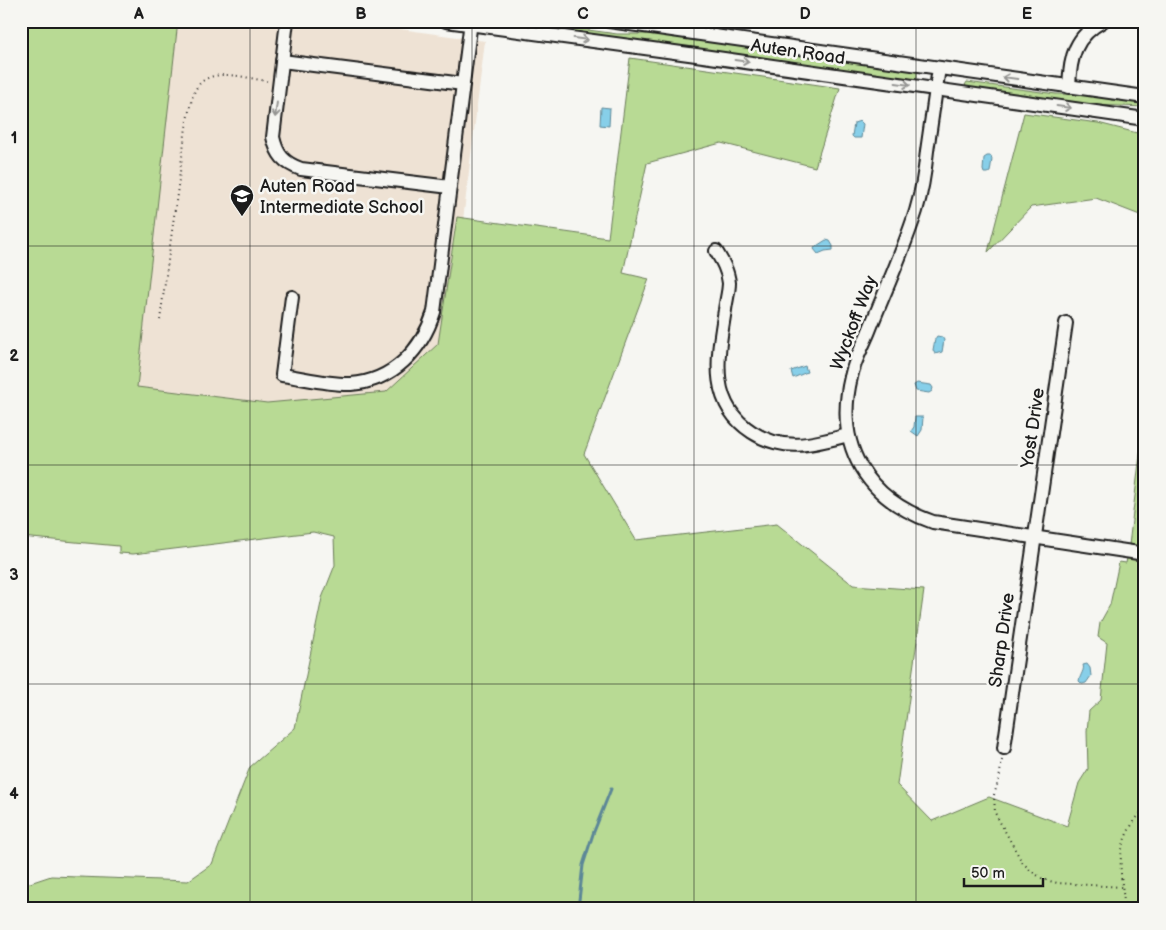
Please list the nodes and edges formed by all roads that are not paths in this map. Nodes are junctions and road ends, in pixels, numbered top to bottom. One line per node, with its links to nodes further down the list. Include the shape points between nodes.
1 (287, 21): 6 (street)
2 (446, 21): 5 (street, Auten Road)
3 (609, 21): 7 (street, Auten Road)
4 (1103, 21): 9 (street, via 1088,30 1078,43 1070,68)
5 (471, 23): 8 (street); 10 (street, Auten Road, one-way to 10)
6 (282, 61): 8 (street); 13 (street, one-way to 13, via 273,137 279,155 286,162 301,169)
7 (939, 68): 9 (street, Auten Road, one-way to 7); 10 (street, Wyckoff Way)
8 (463, 84): 13 (street)
9 (1069, 87): 11 (street, Auten Road)
10 (936, 89): 12 (street, Auten Road, one-way to 12); 17 (street, Wyckoff Way, via 917,208 851,376)
11 (1145, 97)
12 (1145, 119)
13 (450, 187): 15 (street, via 434,312 420,344 398,367 383,376 351,384 282,375)
14 (716, 251): 17 (street, via 725,266 729,283 718,350 719,384 735,416 758,436 782,444 804,445)
15 (292, 297)
16 (1066, 323): 18 (street, Yost Drive)
17 (848, 434): 18 (street, Wyckoff Way, via 865,474 901,508 933,522)
18 (1035, 537): 19 (street, Wyckoff Way); 20 (street, Sharp Drive)
19 (1145, 554)
20 (1004, 748)

